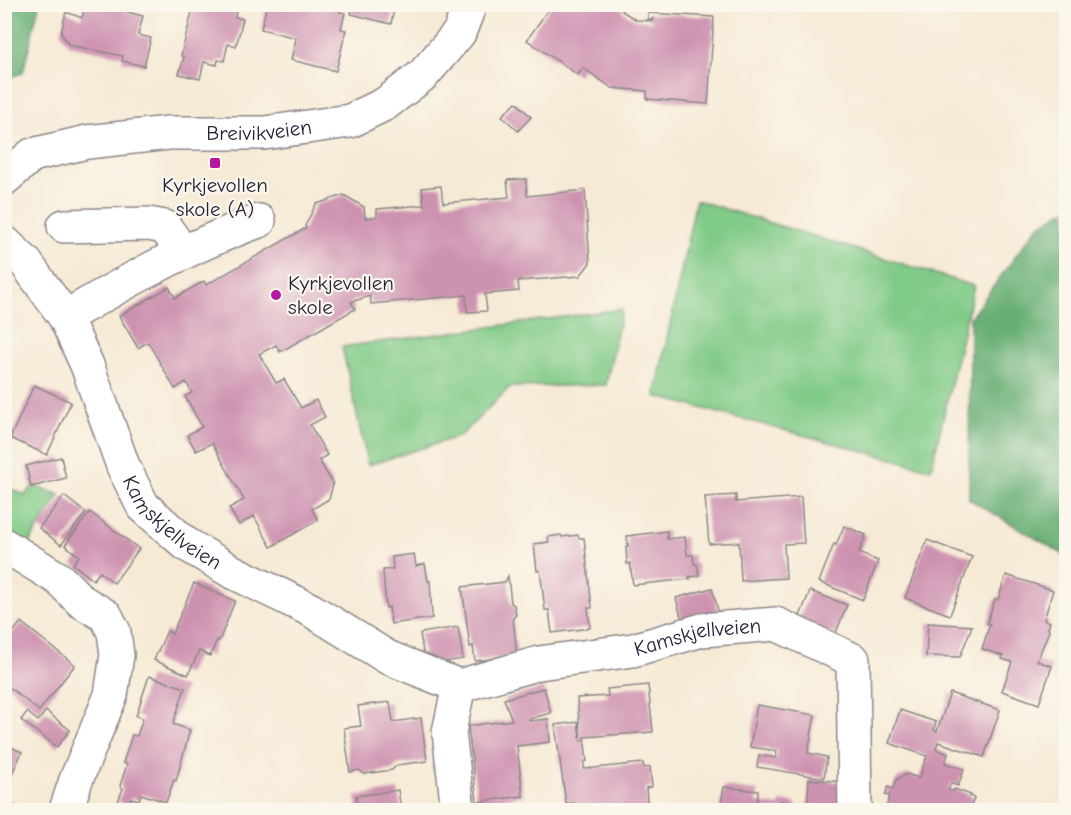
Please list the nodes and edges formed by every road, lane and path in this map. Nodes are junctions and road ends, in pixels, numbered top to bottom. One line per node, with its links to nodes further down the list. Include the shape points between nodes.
1 (470, 4): 2 (street, Breivikveien, via 459,33 423,75 385,104 350,121 264,133 169,133 87,142 32,155)
2 (4, 179)
3 (259, 221): 6 (street)
4 (64, 226): 6 (street, via 165,227)
5 (4, 242): 7 (street, Kamskjellveien, via 26,263)
6 (183, 253): 7 (street)
7 (65, 317): 9 (street, Kamskjellveien, via 87,365 123,466 143,506 186,544 231,571 311,610 387,657)
8 (4, 545): 10 (street, via 59,579 81,601 106,616 114,632 117,655 111,695)
9 (459, 686): 11 (street, via 448,732); 12 (street, Kamskjellveien, via 539,663 633,650 702,630 776,624 853,660)
10 (66, 810)
11 (458, 810)
12 (855, 810)

